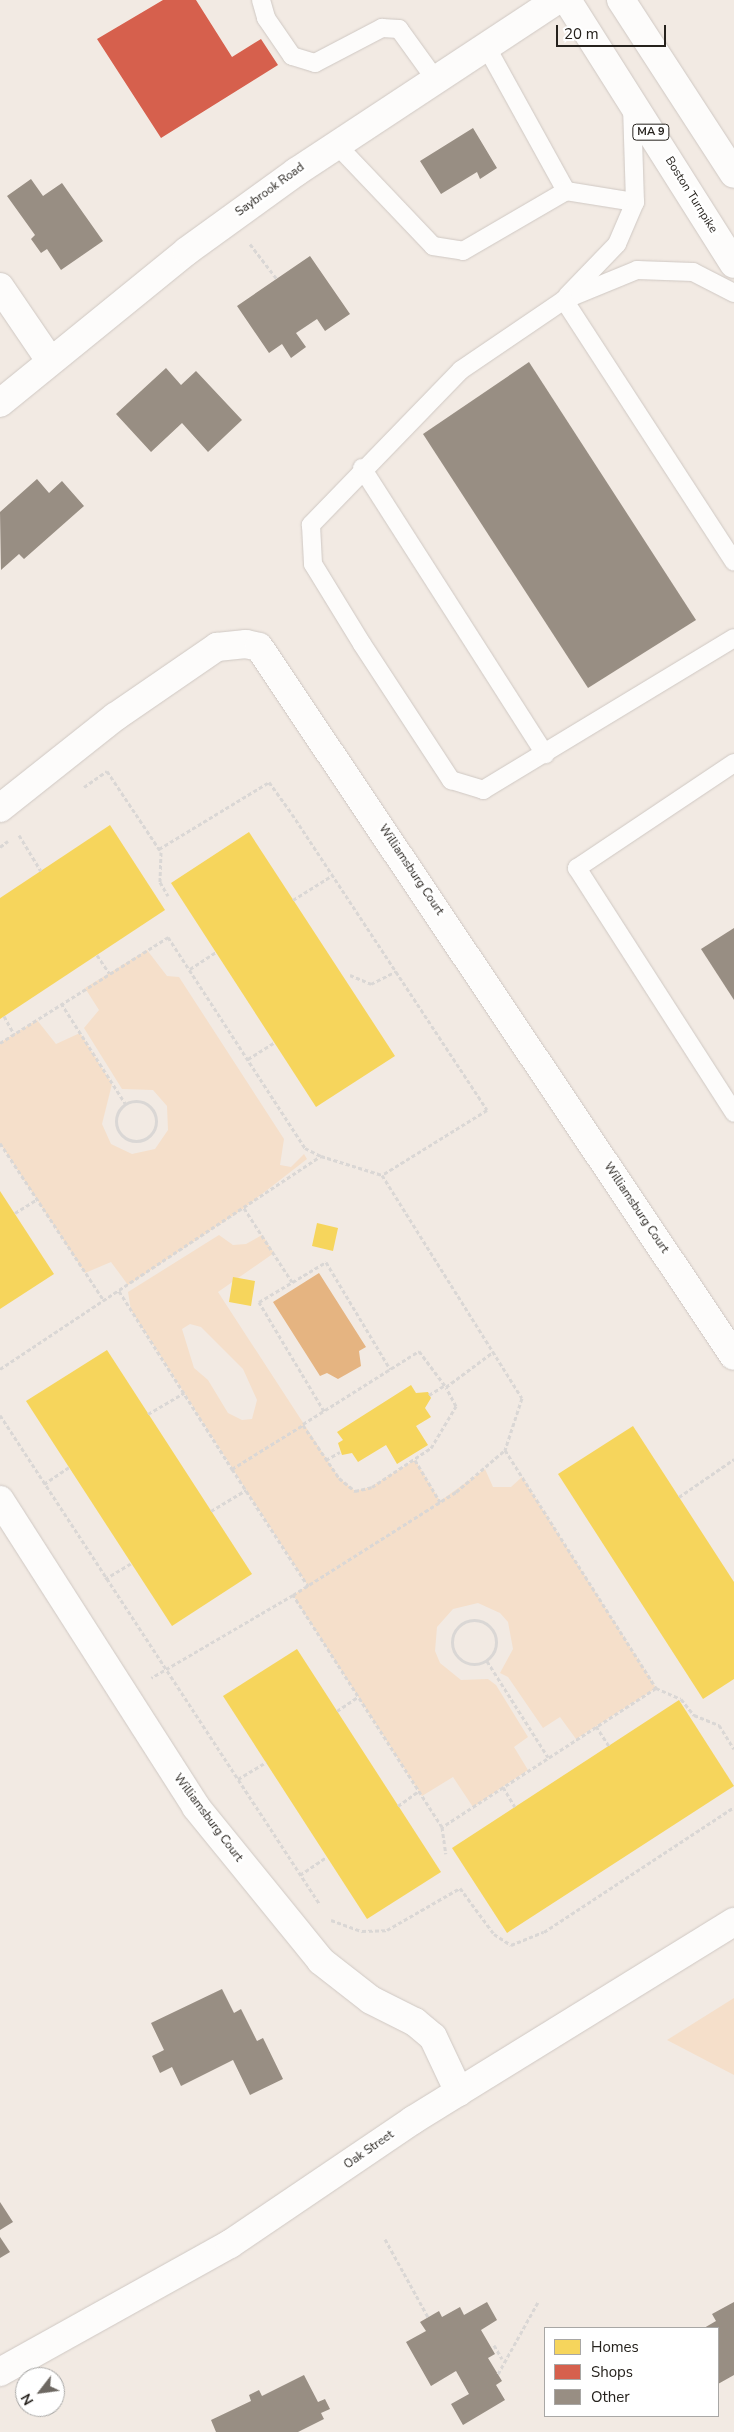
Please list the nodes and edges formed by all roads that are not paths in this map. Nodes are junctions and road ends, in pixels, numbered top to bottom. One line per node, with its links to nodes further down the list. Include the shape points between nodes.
1 (261, 0): 6 (lane, via 266,18 292,56 315,63 382,28 399,29)
2 (557, 0): 5 (main road, Saybrook Road)
3 (567, 0): 7 (main road, Boston Turnpike / MA 9)
4 (621, 0): 9 (main road)
5 (486, 46): 6 (main road, Saybrook Road); 10 (lane)
6 (435, 79): 8 (main road, Saybrook Road)
7 (632, 103): 11 (lane); 12 (main road, Boston Turnpike / MA 9)
8 (336, 144): 10 (lane, via 433,246 463,250); 16 (main road, Saybrook Road, via 230,220)
9 (734, 174)
10 (566, 191): 11 (lane)
11 (635, 202): 15 (lane, via 617,244)
12 (734, 264)
13 (0, 287): 16 (main road)
14 (734, 293): 15 (lane, via 693,272 637,270)
15 (564, 300): 18 (lane, via 461,370); 19 (lane)
16 (49, 359): 17 (main road, Saybrook Road)
17 (0, 403)
18 (362, 468): 21 (lane); 21 (lane, via 311,525 313,564 362,644 451,780 483,790)
19 (734, 562)
20 (734, 638): 21 (lane)
21 (545, 754)
22 (734, 763): 24 (lane, via 577,868)
23 (0, 808): 25 (main road, Williamsburg Court, via 115,717 217,647 246,644 259,647)
24 (734, 1113)
25 (734, 1356)
26 (0, 1500): 28 (main road, Williamsburg Court, via 196,1807 321,1961 371,2000 415,2022 433,2037)
27 (734, 1922): 28 (main road, Oak Street)
28 (459, 2092): 29 (main road, Oak Street, via 230,2244)
29 (0, 2372)

